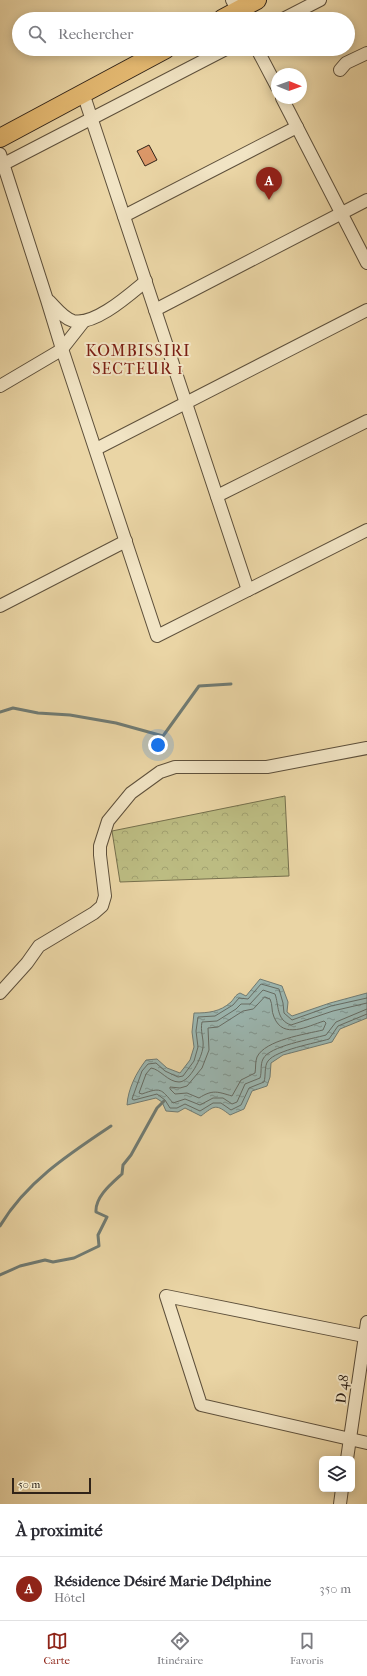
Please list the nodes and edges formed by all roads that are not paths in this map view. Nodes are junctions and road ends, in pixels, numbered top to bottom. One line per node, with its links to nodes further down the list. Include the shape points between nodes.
1 (257, 0): 3 (highway)
2 (320, 0): 4 (street)
3 (237, 10)
4 (297, 12)
5 (367, 53): 9 (street, via 346,63)
6 (153, 56): 11 (highway)
7 (213, 56): 13 (street)
8 (261, 56): 10 (street)
9 (340, 70)
10 (271, 76)
11 (83, 93): 13 (street); 15 (highway)
12 (285, 104): 14 (street)
13 (92, 119): 16 (street); 19 (street)
14 (297, 127): 18 (street); 19 (street)
15 (0, 138)
16 (1, 162): 22 (street)
17 (367, 200): 18 (street)
18 (342, 213): 20 (street); 23 (street)
19 (124, 216): 21 (street)
20 (367, 263)
21 (146, 281): 23 (street); 25 (street, via 120,303)
22 (48, 300): 25 (street, via 73,321); 26 (street)
23 (155, 310): 28 (street)
24 (367, 310): 28 (street)
25 (84, 322): 26 (street)
26 (62, 349): 27 (street); 30 (street)
27 (0, 386)
28 (186, 403): 30 (street); 31 (street)
29 (367, 421): 31 (street)
30 (96, 449): 33 (street)
31 (217, 496): 34 (street)
32 (367, 530): 34 (street)
33 (126, 541): 34 (street, via 157,636); 35 (street)
34 (248, 590)
35 (0, 606)
36 (367, 748): 37 (street, via 267,767 175,767 160,772 131,793 108,821 100,846 105,896 102,906 39,946 27,964)
37 (0, 993)
38 (367, 1322): 39 (street, D 48)
39 (364, 1336): 40 (street, D 48); 40 (street, via 166,1296 201,1405)
40 (350, 1439): 41 (street); 42 (street, D 48)
41 (367, 1443)
42 (347, 1456)
43 (342, 1492): 44 (street)
44 (340, 1504)

